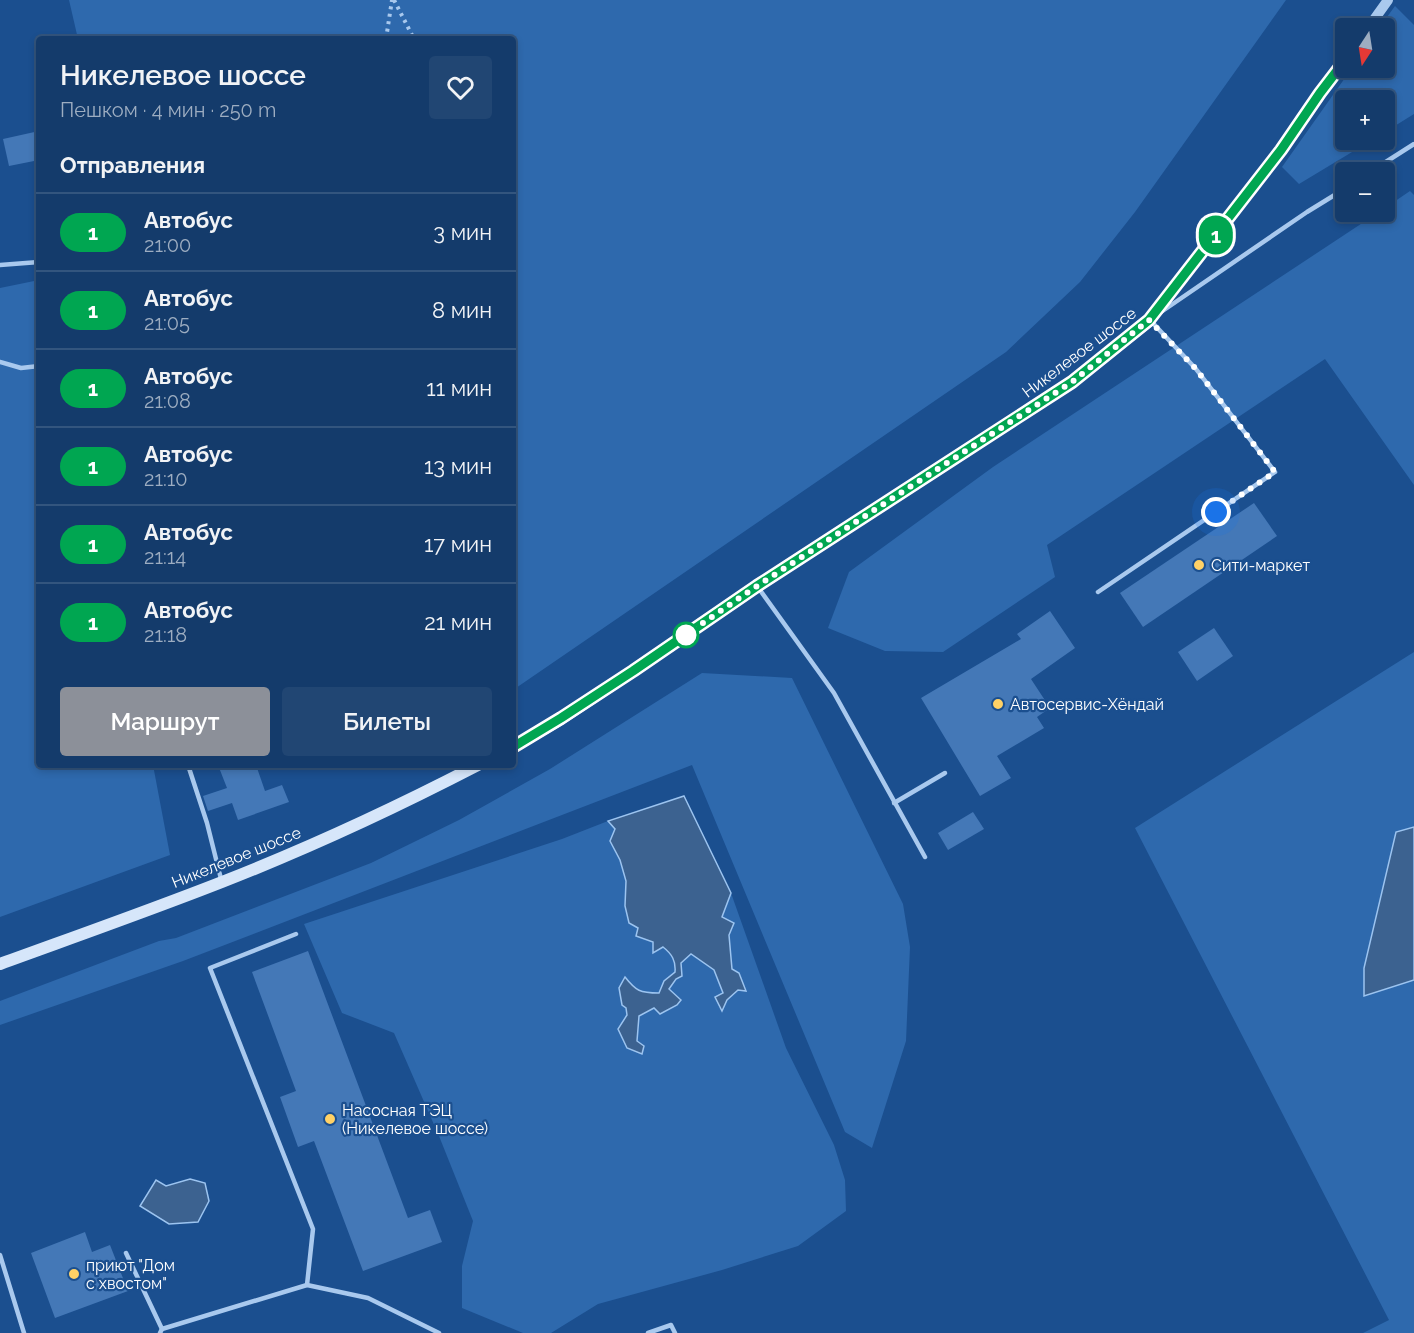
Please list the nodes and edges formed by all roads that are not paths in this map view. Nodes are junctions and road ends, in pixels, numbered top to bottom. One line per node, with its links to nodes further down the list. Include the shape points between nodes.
1 (1388, 0): 2 (street)
2 (1375, 18)
3 (1335, 73): 9 (street, Никелевое шоссе, via 1281,150)
4 (1413, 147): 5 (lane)
5 (1387, 162)
6 (1335, 195): 9 (lane)
7 (36, 262): 8 (lane)
8 (0, 265)
9 (1149, 320): 12 (main road, Никелевое шоссе, via 1072,382); 13 (lane, via 1196,369 1275,472)
10 (0, 362): 11 (lane, via 21,368)
11 (36, 366)
12 (757, 586): 14 (main road, Никелевое шоссе); 18 (lane, via 834,693)
13 (1098, 592)
14 (516, 745)
15 (189, 768): 20 (lane)
16 (472, 768): 20 (main road, Никелевое шоссе, via 314,844)
17 (945, 773): 18 (lane)
18 (894, 803): 19 (lane)
19 (925, 857)
20 (222, 882): 22 (main road, Никелевое шоссе)
21 (296, 934): 25 (lane, via 210,968 313,1229)
22 (0, 964)
23 (126, 1253): 26 (lane)
24 (0, 1255): 27 (lane)
25 (307, 1285): 26 (lane); 28 (lane, via 368,1298)
26 (161, 1331)
27 (24, 1333)
28 (439, 1333)
29 (648, 1333): 30 (lane, via 671,1325)
30 (675, 1333)

